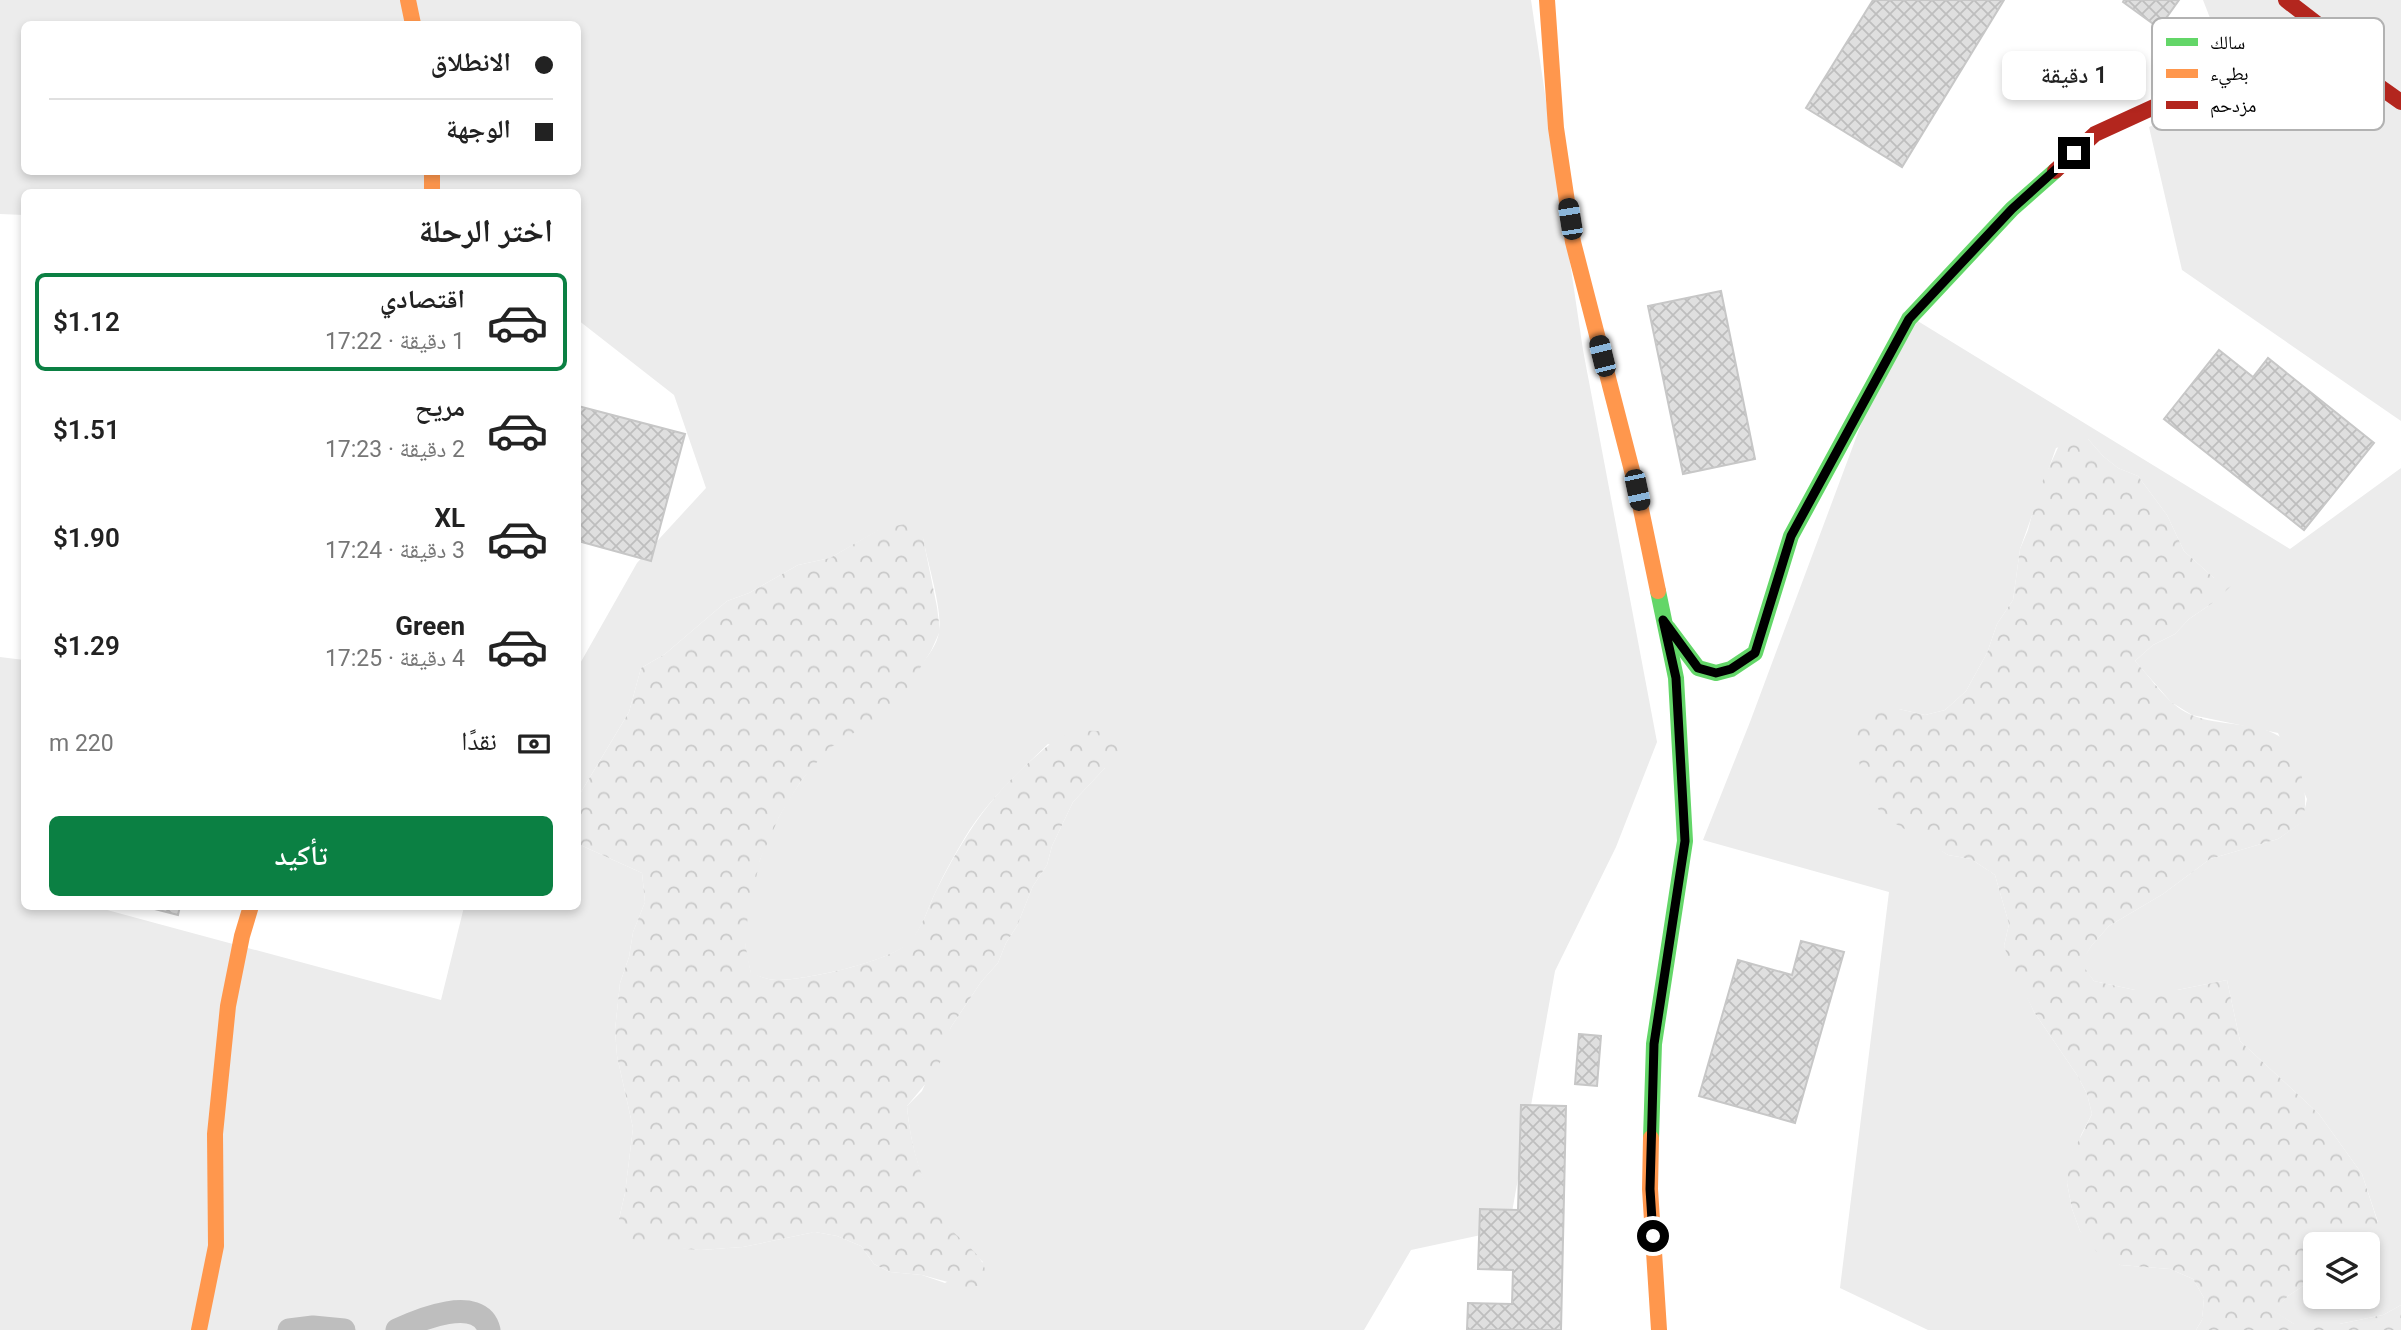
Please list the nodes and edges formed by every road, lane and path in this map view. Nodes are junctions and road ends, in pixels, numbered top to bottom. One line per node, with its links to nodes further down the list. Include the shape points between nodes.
1 (408, 0): 5 (street)
2 (1547, 0): 9 (street, via 1556,128 1573,242 1637,490)
3 (2286, 0): 4 (street)
4 (2309, 18)
5 (413, 21)
6 (2384, 90): 7 (street)
7 (2401, 102)
8 (2152, 109): 9 (street, via 2095,134 2012,209 1909,319 1791,536 1755,653 1716,673 1698,668)
9 (1663, 620): 16 (street, via 1676,678 1685,841 1654,1044 1650,1189)
10 (250, 910): 11 (street, via 228,1006 215,1134 216,1246)
11 (200, 1330)
12 (289, 1330): 13 (lane)
13 (344, 1330)
14 (397, 1330): 15 (lane, via 449,1312 473,1313 485,1320)
15 (489, 1330)
16 (1659, 1330)

